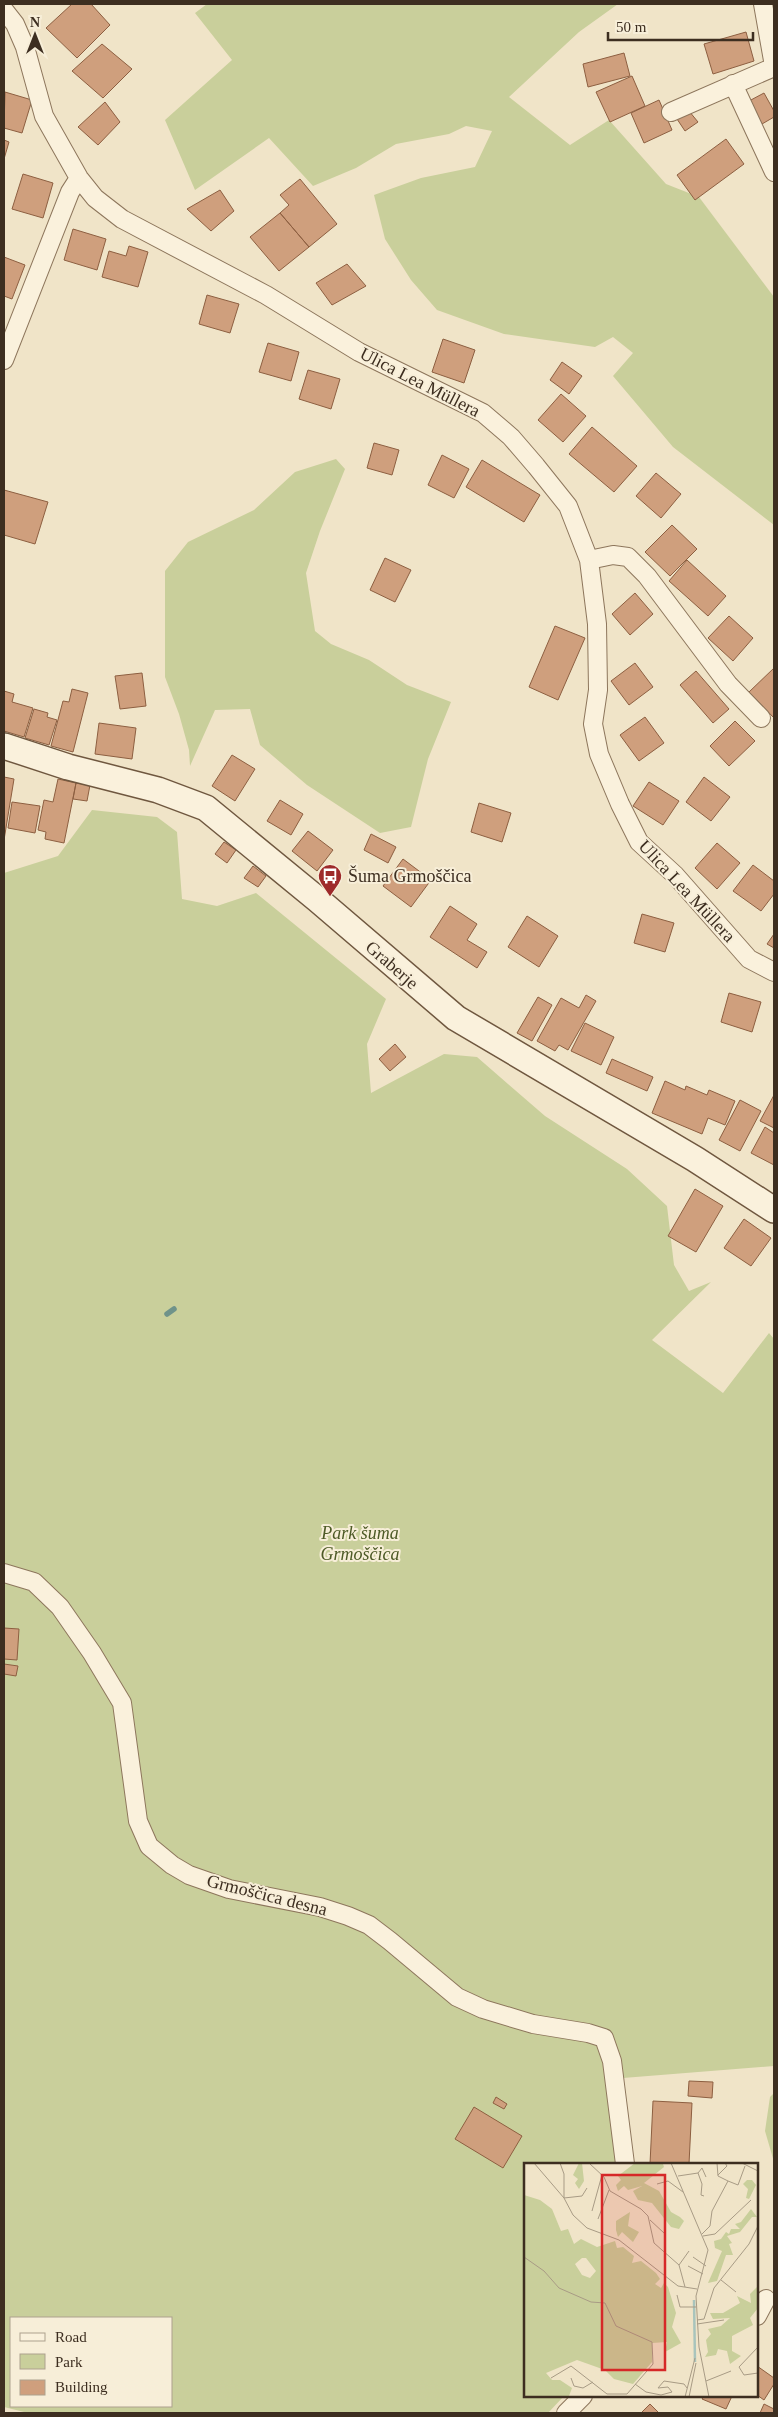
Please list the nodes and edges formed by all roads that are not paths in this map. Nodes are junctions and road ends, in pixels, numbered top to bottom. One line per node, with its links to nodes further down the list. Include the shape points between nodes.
1 (763, 4): 3 (street)
2 (4, 10): 7 (street, Ulica Lea Müllera, via 15,24 25,47 44,116)
3 (774, 66): 4 (street)
4 (733, 84): 5 (street); 6 (street)
5 (671, 112)
6 (774, 172)
7 (79, 178): 8 (street, via 70,192); 9 (street, Ulica Lea Müllera, via 95,198 122,219 266,294 359,352 483,413 510,437 568,506)
8 (4, 360)
9 (590, 560): 10 (street, via 613,555 628,557 647,576 728,684); 12 (street, Ulica Lea Müllera, via 597,624 598,690 593,724 599,754 620,804 639,842 675,875 749,959)
10 (761, 718)
11 (4, 746): 13 (street, Graberje, via 68,767 158,790 206,808 456,1018 695,1159)
12 (774, 972)
13 (774, 1210)
14 (4, 1573): 15 (street, Grmoščica desna, via 34,1582 60,1608 92,1652 122,1703 138,1821 149,1846 189,1876 229,1889 320,1907 369,1925 457,1997 483,2009 532,2024 604,2038 616,2082)
15 (625, 2163)
16 (766, 2298): 17 (street)
17 (758, 2314)
18 (582, 2397): 19 (street)
19 (566, 2413)

